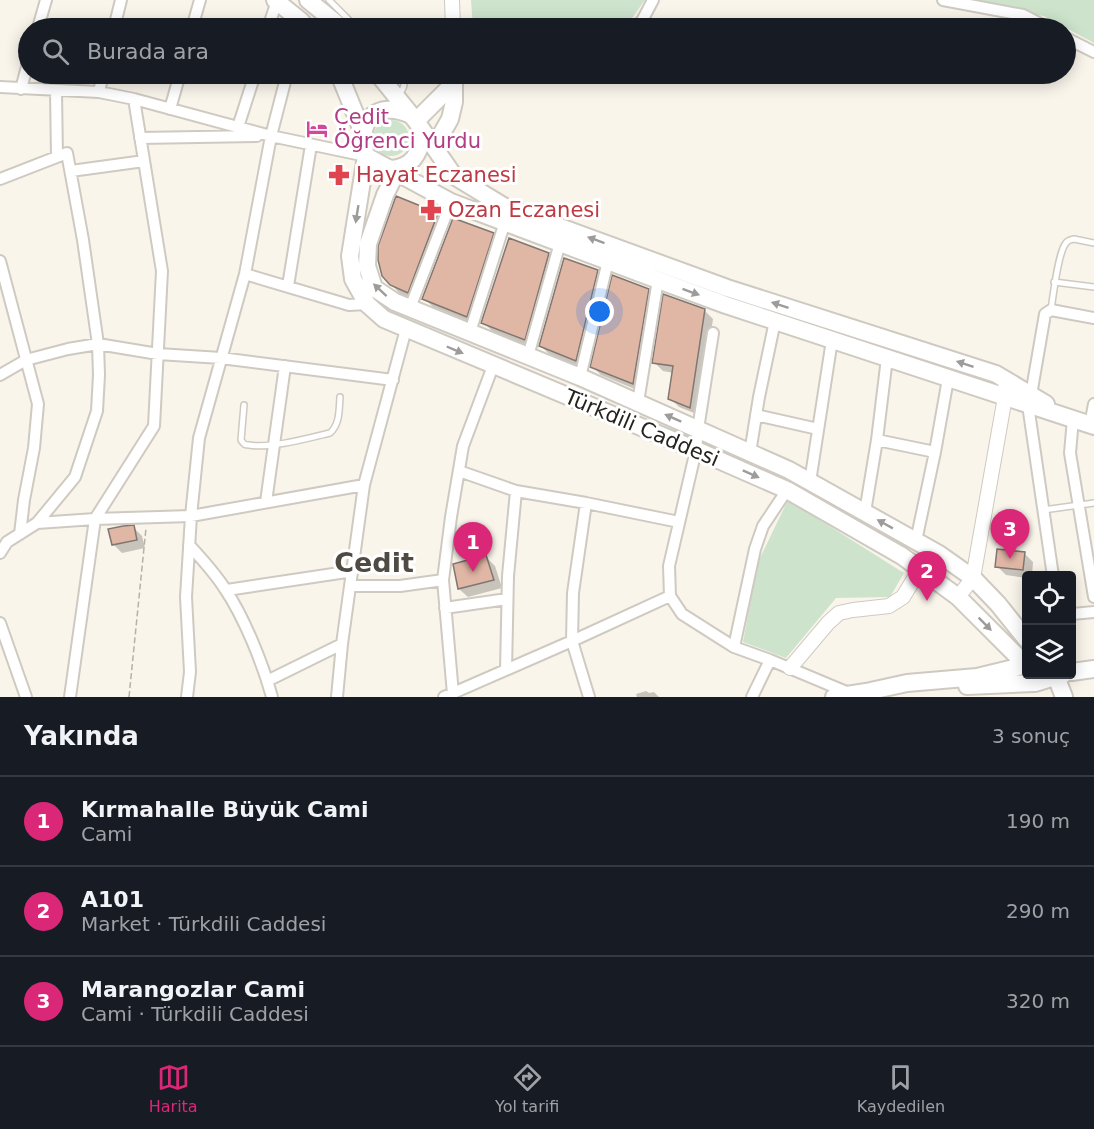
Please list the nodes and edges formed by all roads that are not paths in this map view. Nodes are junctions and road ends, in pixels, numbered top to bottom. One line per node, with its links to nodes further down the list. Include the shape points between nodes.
1 (46, 0): 9 (street)
2 (121, 0): 10 (street)
3 (200, 0): 11 (street)
4 (452, 0): 16 (street)
5 (653, 0): 17 (street)
6 (943, 0): 18 (street)
7 (276, 1): 12 (street); 13 (main road)
8 (318, 2): 14 (main road); 15 (lane)
9 (41, 18)
10 (116, 18)
11 (195, 18)
12 (271, 18)
13 (294, 18)
14 (333, 18)
15 (342, 18)
16 (453, 18)
17 (644, 18)
18 (1029, 18)
19 (1076, 43): 20 (street)
20 (1094, 52)
21 (22, 84): 32 (street)
22 (101, 84): 34 (street)
23 (177, 84): 37 (street)
24 (252, 84): 38 (street)
25 (285, 84): 41 (street)
26 (343, 84): 40 (main road)
27 (386, 84): 35 (main road)
28 (404, 84): 35 (lane)
29 (450, 84): 39 (main road)
30 (454, 84): 39 (main road, via 450,119)
31 (0, 87): 32 (street)
32 (21, 89): 33 (street)
33 (56, 91): 34 (street); 45 (street)
34 (99, 92): 36 (street)
35 (398, 98): 39 (main road)
36 (134, 99): 37 (street); 42 (street)
37 (170, 109): 38 (street)
38 (238, 127): 41 (street)
39 (421, 129): 40 (main road, via 400,110 390,109 373,116); 48 (main road, via 417,155); 83 (main road, one-way to 39, via 985,371 727,288 505,207 454,176)
40 (363, 133): 44 (main road)
41 (271, 136): 42 (street); 43 (street); 56 (street)
42 (140, 138): 46 (street)
43 (311, 145): 44 (street); 59 (street)
44 (366, 156): 48 (main road); 62 (main road, Türkdili Caddesi, one-way to 62, via 350,256 353,279)
45 (57, 157): 47 (street, via 68,153); 49 (street)
46 (144, 161): 47 (street); 72 (street, via 162,271)
47 (71, 171): 71 (street)
48 (392, 171): 50 (main road); 63 (main road, Türkdili Caddesi, one-way to 48, via 374,288 367,266 368,244)
49 (0, 179)
50 (451, 202): 51 (main road); 63 (street)
51 (505, 222): 52 (main road); 68 (street)
52 (560, 243): 55 (main road); 73 (street)
53 (1094, 243): 58 (lane, via 1077,238 1065,244)
54 (0, 261): 61 (street)
55 (608, 261): 57 (main road); 80 (street)
56 (245, 274): 59 (street); 74 (street)
57 (658, 280): 66 (main road, one-way to 66); 85 (street)
58 (1054, 282): 60 (lane); 64 (lane)
59 (288, 286): 62 (street, via 349,305)
60 (1094, 287)
61 (4, 292): 76 (street)
62 (367, 304): 67 (main road, Türkdili Caddesi, via 384,319)
63 (410, 308): 68 (main road, Türkdili Caddesi)
64 (1051, 310): 65 (street); 83 (street, via 1045,314)
65 (1094, 318)
66 (775, 321): 70 (main road); 88 (street)
67 (406, 329): 78 (main road, Türkdili Caddesi, one-way to 78); 82 (street)
68 (470, 333): 73 (main road, Türkdili Caddesi)
69 (713, 333): 91 (street)
70 (832, 340): 75 (main road); 92 (street)
71 (98, 344): 72 (street); 76 (street); 112 (street, via 97,411 75,477)
72 (158, 354): 74 (street); 110 (street, via 154,426)
73 (528, 356): 80 (main road, Türkdili Caddesi)
74 (221, 358): 77 (street); 109 (street, via 199,438)
75 (887, 358): 81 (main road); 93 (street)
76 (26, 360): 79 (street); 113 (street, via 38,404)
77 (285, 366): 82 (street); 94 (street)
78 (493, 366): 95 (main road, Türkdili Caddesi); 98 (street, via 463,446)
79 (0, 375)
80 (580, 377): 85 (main road, Türkdili Caddesi)
81 (948, 379): 83 (main road); 96 (street)
82 (393, 380): 100 (street)
83 (1018, 393): 89 (main road); 107 (street); 120 (street)
84 (340, 396): 94 (lane, via 337,423 330,433)
85 (638, 402): 91 (main road, Türkdili Caddesi, one-way to 85)
86 (1094, 404): 90 (street)
87 (244, 405): 94 (lane, via 244,444)
88 (756, 415): 92 (street); 97 (street)
89 (1073, 419): 90 (main road); 106 (street, via 1070,453)
90 (1092, 426)
91 (698, 429): 95 (street); 97 (main road, Türkdili Caddesi)
92 (818, 429): 99 (street)
93 (877, 440): 96 (street); 108 (street)
94 (274, 444): 103 (street)
95 (696, 450): 102 (main road, Türkdili Caddesi, one-way to 102); 111 (street)
96 (935, 452): 114 (street)
97 (750, 453): 99 (main road, Türkdili Caddesi)
98 (459, 471): 101 (street); 121 (street)
99 (810, 482): 108 (main road, Türkdili Caddesi)
100 (364, 485): 103 (street); 118 (street)
101 (516, 490): 104 (street); 127 (street)
102 (787, 490): 117 (main road, Türkdili Caddesi); 135 (street, via 763,526 755,549)
103 (266, 502): 109 (street)
104 (586, 503): 111 (street); 133 (street, via 573,593)
105 (1094, 503): 106 (lane)
106 (1078, 505): 107 (lane); 126 (street)
107 (1043, 510): 119 (street)
108 (865, 512): 114 (main road, Türkdili Caddesi, one-way to 108)
109 (191, 516): 110 (street); 115 (street)
110 (95, 519): 112 (street); 152 (street)
111 (679, 522): 124 (street, via 669,566)
112 (37, 523): 113 (street)
113 (20, 534): 116 (street, via 7,542)
114 (916, 541): 120 (main road, Türkdili Caddesi)
115 (189, 545): 123 (street); 153 (street)
116 (0, 553)
117 (920, 569): 125 (main road, Türkdili Caddesi); 141 (street, via 903,597 889,606 839,613)
118 (353, 570): 122 (street); 123 (street)
119 (1052, 571)
120 (973, 578): 125 (street); 132 (main road, Türkdili Caddesi)
121 (443, 580): 122 (street, via 400,586); 128 (street)
122 (351, 586): 134 (street)
123 (226, 591): 147 (street, via 243,621)
124 (670, 596): 133 (street); 135 (street, via 682,614)
125 (958, 597): 139 (main road, Türkdili Caddesi, one-way to 139)
126 (1094, 597)
127 (507, 599): 128 (street); 143 (street)
128 (445, 608): 150 (street)
129 (1094, 612): 130 (street)
130 (1076, 614)
131 (0, 624): 151 (street)
132 (1022, 634)
133 (572, 641): 143 (street); 156 (street)
134 (342, 644): 147 (street); 155 (street)
135 (734, 647): 137 (street)
136 (1094, 659): 138 (main road)
137 (770, 660): 141 (street); 157 (street)
138 (1076, 660)
139 (1022, 661)
140 (1022, 666): 149 (main road)
141 (790, 668): 149 (street)
142 (1094, 669): 144 (main road)
143 (506, 670): 150 (street)
144 (1076, 672)
145 (1052, 679): 148 (main road)
146 (1062, 679): 160 (main road)
147 (267, 681): 154 (street)
148 (1036, 685): 159 (main road, via 946,687)
149 (852, 694): 158 (main road)
150 (449, 695)
151 (26, 697)
152 (70, 697)
153 (187, 697)
154 (272, 697)
155 (337, 697)
156 (589, 697)
157 (752, 697)
158 (834, 697)
159 (880, 697)
160 (1064, 697)

